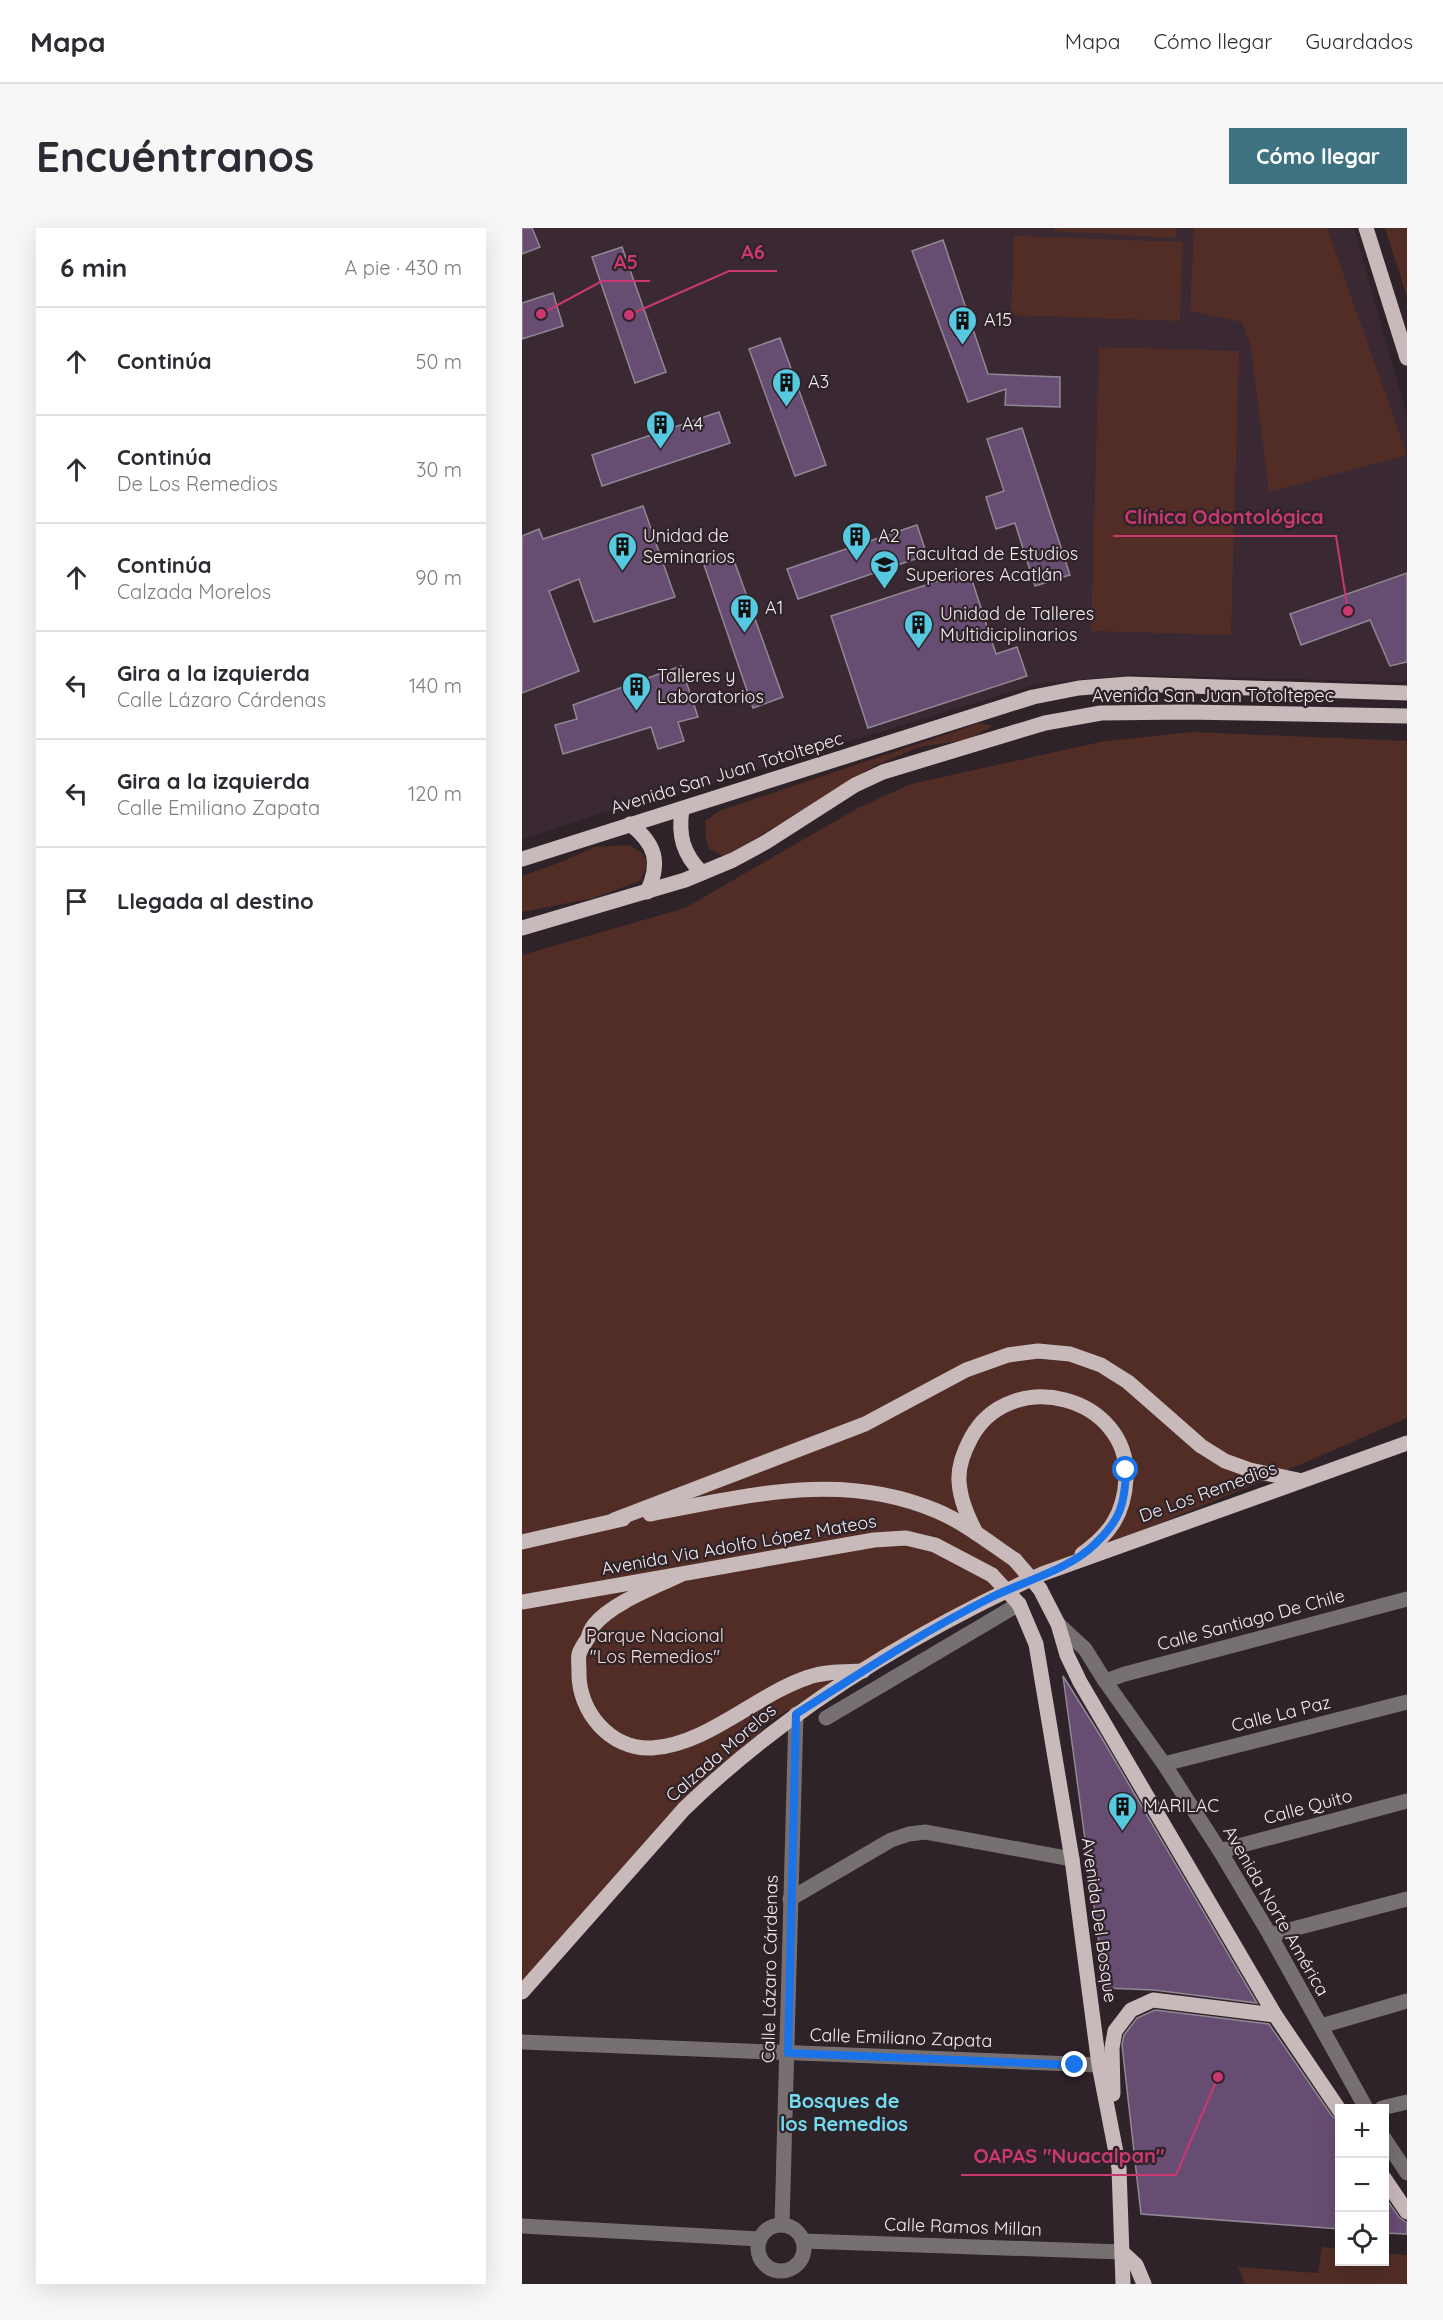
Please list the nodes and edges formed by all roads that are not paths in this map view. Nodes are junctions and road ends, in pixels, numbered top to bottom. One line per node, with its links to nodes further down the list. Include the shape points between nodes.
1 (1366, 228): 2 (main road)
2 (1407, 358)
3 (1407, 693): 5 (main road, Avenida San Juan Totoltepec, via 1128,684 1079,688 1033,697)
4 (1407, 716): 8 (main road, Avenida San Juan Totoltepec, via 1101,713 1045,723 883,772 855,785 766,842)
5 (682, 809): 6 (main road, Avenida San Juan Totoltepec); 8 (main road, via 682,844 689,860)
6 (630, 824): 7 (main road, Avenida San Juan Totoltepec); 9 (main road, via 643,834 655,862 654,878)
7 (522, 859)
8 (702, 873): 9 (main road, Avenida San Juan Totoltepec)
9 (647, 892): 10 (main road, Avenida San Juan Totoltepec)
10 (522, 928)
11 (1407, 1443): 12 (main road, De Los Remedios)
12 (1298, 1480): 13 (main road, via 1225,1461 1201,1446 1128,1382 1101,1365 1070,1354 1038,1351 1008,1355 966,1370 865,1424); 17 (main road, De Los Remedios)
13 (614, 1520): 14 (main road, Avenida Via Adolfo López Mateos, via 783,1490 821,1488 899,1498 938,1512); 15 (main road, Avenida Via Adolfo López Mateos)
14 (975, 1533): 16 (main road, Avenida Via Adolfo López Mateos); 17 (main road, via 959,1481 963,1453 976,1428 997,1409 1023,1398 1052,1396 1079,1403 1102,1420 1119,1443 1126,1470 1125,1498 1114,1524 1095,1545)
15 (522, 1542)
16 (1015, 1560): 24 (main road, Avenida Norte América, bridge, via 1040,1589)
17 (1068, 1564): 20 (main road, De Los Remedios)
18 (680, 1575): 19 (main road, Avenida Via Adolfo López Mateos, via 874,1540 906,1539 935,1545); 22 (main road, Avenida Via Adolfo López Mateos); 25 (main road, via 622,1603 594,1626 579,1654 579,1684 587,1711 611,1735 651,1748 676,1743 809,1677)
19 (992, 1575): 23 (main road, Avenida Del Bosque, bridge)
20 (991, 1598): 25 (main road, Calzada Morelos)
21 (1407, 1599): 26 (street, Calle Santiago De Chile)
22 (522, 1602)
23 (1019, 1604): 29 (street); 33 (main road, Avenida Del Bosque, via 1036,1644)
24 (1058, 1624): 26 (street, Avenida Norte América, via 1085,1650); 39 (main road, Avenida Norte América, via 1080,1682)
25 (862, 1671): 28 (main road, Calzada Morelos)
26 (1105, 1681): 30 (street, Avenida Norte América)
27 (1407, 1702): 30 (street, Calle La Paz)
28 (796, 1714): 34 (street, Calle Lázaro Cárdenas); 37 (main road, Calzada Morelos, via 737,1760 684,1809)
29 (826, 1718)
30 (1164, 1764): 32 (street, Avenida Norte América)
31 (1407, 1801): 32 (street, Calle Quito)
32 (1220, 1851): 36 (street, Avenida Norte América)
33 (1072, 1859): 34 (street, via 926,1832 909,1834 891,1840); 43 (main road, Avenida Del Bosque)
34 (790, 1899): 42 (street, Calle Lázaro Cárdenas)
35 (1407, 1899): 36 (street)
36 (1270, 1935): 40 (street, Avenida Norte América)
37 (522, 1992)
38 (1407, 2001): 40 (street)
39 (1275, 2015): 45 (main road, Avenida Norte América); 49 (main road, via 1153,2000 1131,2010 1115,2031 1112,2048)
40 (1321, 2026): 46 (street, Avenida Norte América)
41 (522, 2042): 42 (street, Calle Emiliano Zapata)
42 (788, 2053): 43 (street, Calle Emiliano Zapata); 53 (street, Calle Lázaro Cárdenas)
43 (1099, 2066): 49 (main road, Avenida Del Bosque)
44 (1407, 2102): 47 (street)
45 (1335, 2104)
46 (1363, 2104)
47 (1389, 2107)
48 (1389, 2146): 50 (street)
49 (1119, 2168): 57 (main road, Avenida Del Bosque)
50 (1407, 2173)
51 (1389, 2185): 52 (main road)
52 (1407, 2212)
53 (782, 2225): 55 (street, via 765,2231); 56 (street, via 798,2233)
54 (522, 2226): 55 (street)
55 (760, 2239): 58 (street, via 760,2257)
56 (803, 2241): 57 (street, Calle Ramos Millan); 58 (street, via 800,2261)
57 (1122, 2252): 59 (main road, Avenida Del Bosque); 60 (main road, via 1136,2265)
58 (782, 2278)
59 (1123, 2284)
60 (1144, 2284)

